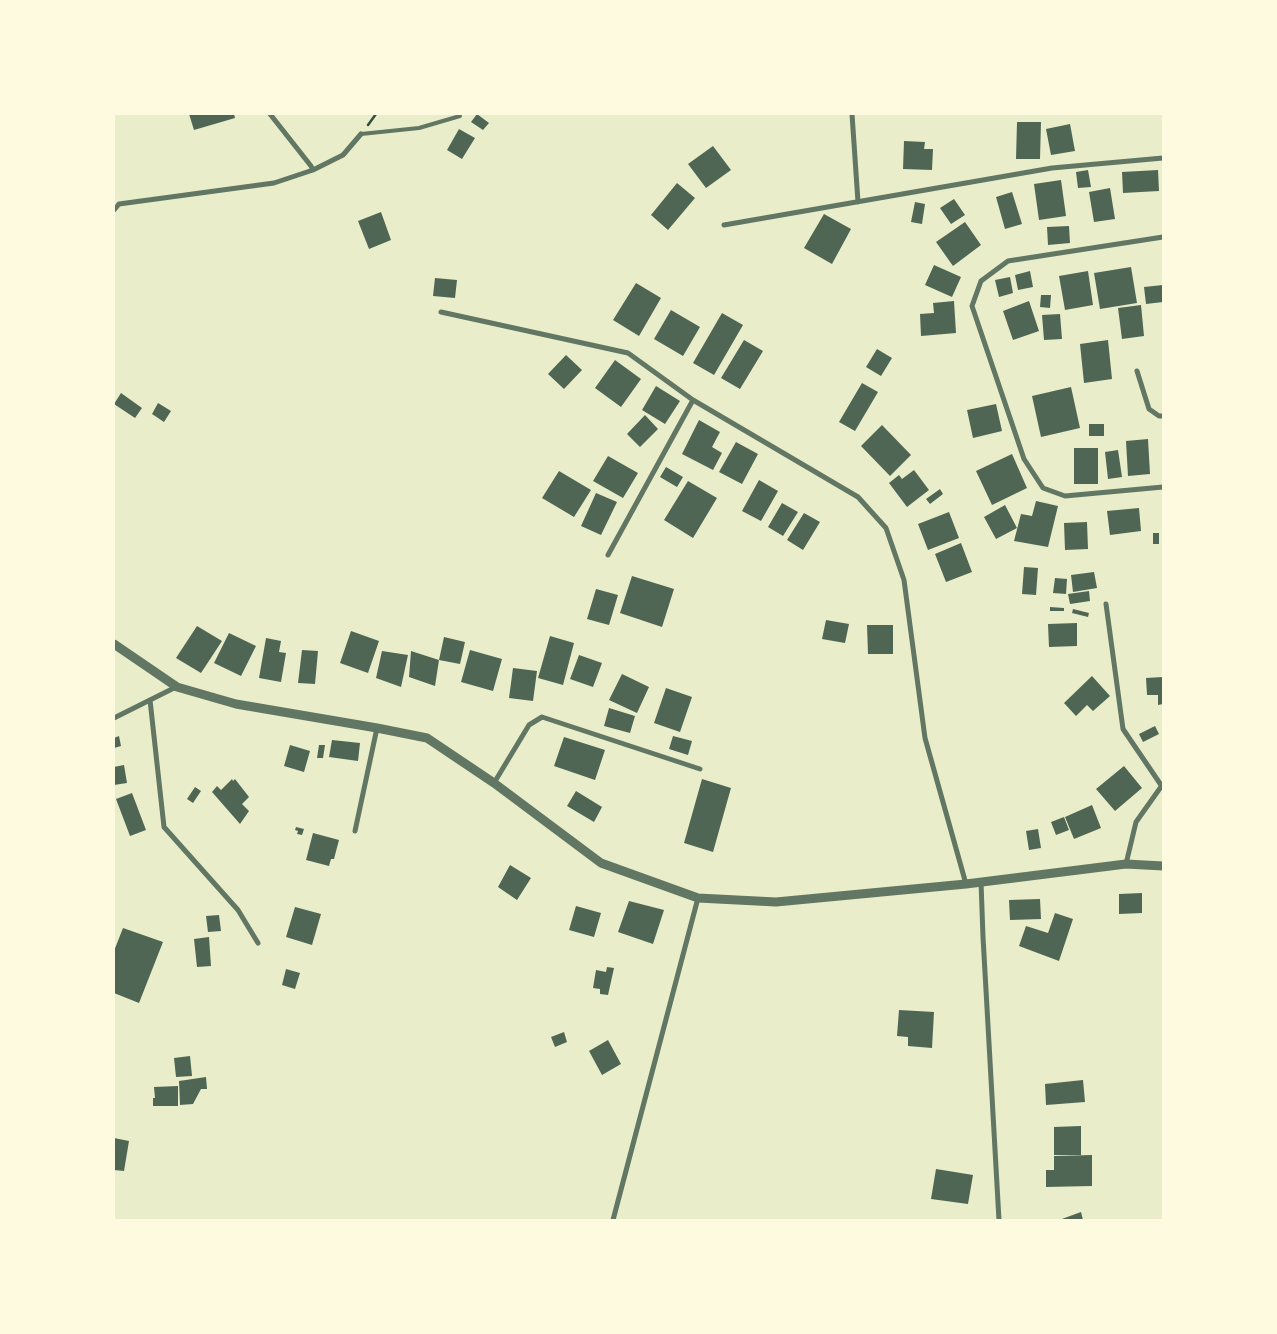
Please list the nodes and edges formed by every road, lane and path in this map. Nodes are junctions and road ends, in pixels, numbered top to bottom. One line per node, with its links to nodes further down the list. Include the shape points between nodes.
1 (270, 114): 6 (street)
2 (852, 114): 7 (street)
3 (460, 116): 4 (lane, via 419,128)
4 (361, 134): 6 (street, via 343,155)
5 (1163, 158): 7 (street, via 1052,168)
6 (313, 170): 8 (street, via 274,183 119,204)
7 (858, 202): 9 (street)
8 (114, 210)
9 (724, 224)
10 (1163, 237): 15 (street, via 1008,261 981,281 972,306 1024,458 1043,488 1065,496)
11 (440, 312): 13 (street, via 628,353)
12 (1137, 371): 14 (street, via 1149,409)
13 (693, 400): 16 (street); 30 (street, via 858,497 886,528 904,580 925,738)
14 (1163, 416)
15 (1163, 487)
16 (608, 555)
17 (1106, 604): 25 (street, via 1123,729)
18 (114, 644): 19 (street)
19 (177, 687): 20 (street); 22 (street, via 236,704)
20 (150, 700): 21 (street); 32 (street, via 164,827 238,910)
21 (114, 718)
22 (376, 728): 24 (street, via 427,738); 26 (street)
23 (700, 769): 24 (street, via 542,717 529,725)
24 (494, 783): 31 (street, via 601,863)
25 (1162, 784): 27 (street, via 1136,822)
26 (355, 831)
27 (1126, 864): 28 (street); 29 (street)
28 (1163, 866)
29 (981, 882): 30 (street); 34 (street)
30 (966, 884): 31 (street, via 776,902)
31 (698, 898): 33 (street)
32 (258, 943)
33 (614, 1220)
34 (999, 1220)

